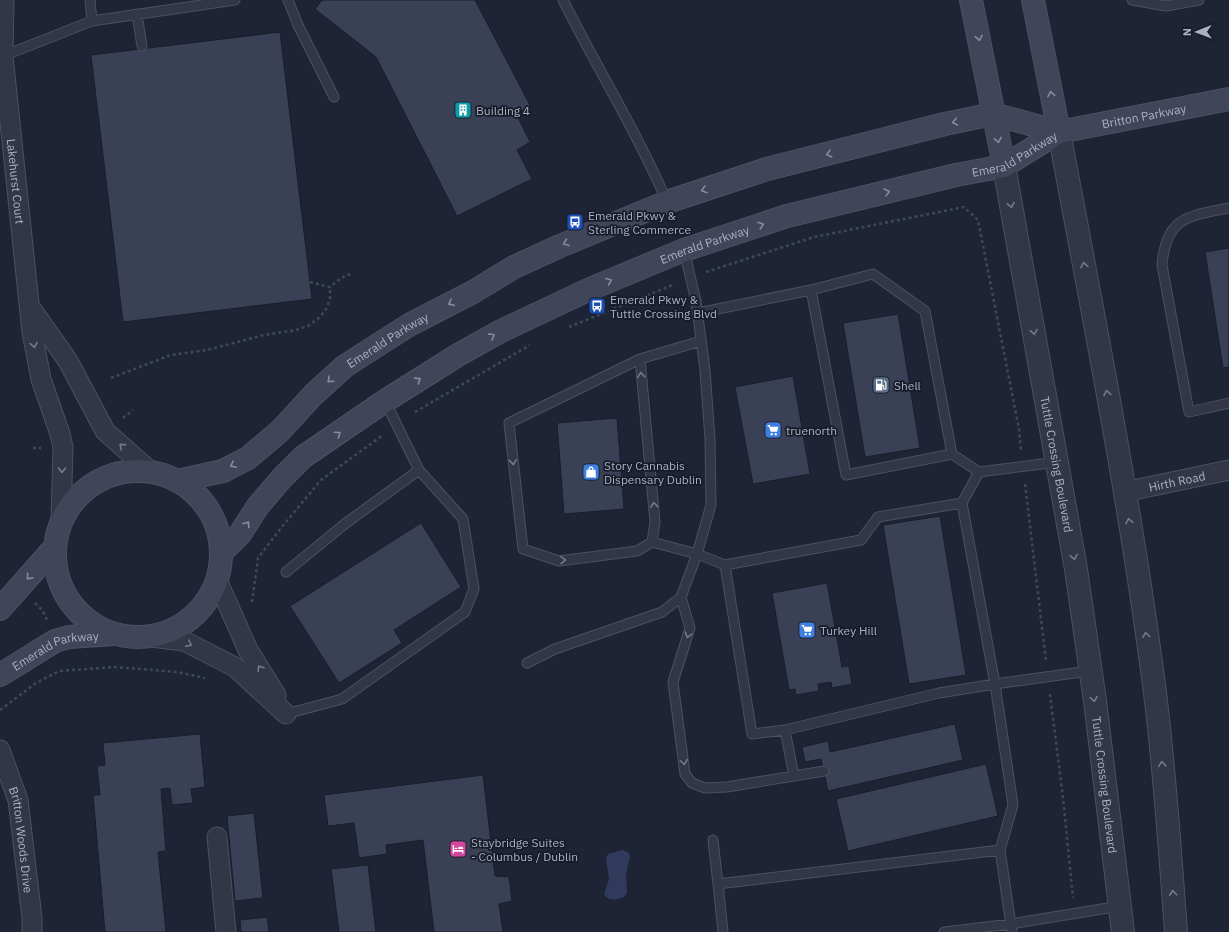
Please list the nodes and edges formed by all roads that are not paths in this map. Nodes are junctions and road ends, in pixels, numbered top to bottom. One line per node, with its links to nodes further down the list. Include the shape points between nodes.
1 (4, 0): 13 (street, Lakehurst Court)
2 (90, 0): 11 (lane)
3 (235, 0): 10 (lane)
4 (288, 0): 14 (lane)
5 (563, 0): 19 (lane, via 596,65 625,114)
6 (971, 0): 16 (main road, Tuttle Crossing Boulevard, one-way to 16)
7 (1033, 0): 17 (main road, one-way to 7)
8 (1132, 0): 9 (lane, via 1166,6)
9 (1199, 0)
10 (137, 14): 11 (lane); 12 (lane)
11 (92, 21): 13 (lane)
12 (142, 46)
13 (2, 53): 23 (street, Lakehurst Court)
14 (334, 97)
15 (1229, 98): 17 (main road, Britton Parkway)
16 (993, 114): 17 (main road, Emerald Parkway); 18 (main road, Tuttle Crossing Boulevard, one-way to 18); 19 (main road, Emerald Parkway, one-way to 19, via 767,169)
17 (1059, 132): 18 (main road, Emerald Parkway); 36 (street, one-way to 17)
18 (1004, 166): 21 (main road, Emerald Parkway, one-way to 18, via 787,216 956,175); 30 (street, Tuttle Crossing Boulevard, one-way to 30)
19 (667, 202): 35 (main road, Emerald Parkway, one-way to 35, via 514,267 473,292 409,325 345,366 314,394 280,431 248,458 223,471)
20 (1229, 208): 28 (lane, via 1194,215 1182,221 1169,234 1163,251 1162,265 1189,412)
21 (684, 250): 24 (lane); 27 (main road, Emerald Parkway, one-way to 21, via 501,331 590,289)
22 (811, 290): 24 (lane); 29 (lane, via 873,274 925,311); 29 (lane, via 846,475)
23 (30, 306): 33 (street, Lakehurst Court, one-way to 23, via 105,431 68,361); 38 (street, Lakehurst Court, one-way to 38, via 41,379 63,447)
24 (698, 313): 25 (lane)
25 (701, 342): 26 (lane); 42 (lane, via 710,439 711,505)
26 (640, 359): 39 (lane, one-way to 26, via 655,522); 39 (lane, one-way to 39, via 509,423 523,549 559,561 637,551)
27 (385, 401): 31 (lane); 41 (main road, Emerald Parkway, one-way to 27, via 240,534 258,506 303,457)
28 (1229, 403)
29 (952, 454): 34 (lane)
30 (1058, 462): 34 (lane); 51 (street, Tuttle Crossing Boulevard, one-way to 51, via 1076,569)
31 (419, 470): 44 (lane, via 346,523); 54 (lane, via 462,519 474,589 465,612 342,699)
32 (1229, 470): 36 (street, Hirth Road)
33 (151, 472): 35 (main road); 38 (main road, via 124,472 98,481 76,498)
34 (979, 472): 37 (lane)
35 (177, 481): 41 (main road, via 195,494 208,511 218,531)
36 (1124, 492): 70 (street, one-way to 36, via 1155,694)
37 (962, 503): 43 (lane, via 878,517 862,540); 53 (lane)
38 (61, 521): 40 (main road)
39 (652, 542): 42 (lane)
40 (55, 548): 47 (main road, one-way to 47); 48 (main road, via 57,576 69,601 88,621)
41 (220, 553): 45 (main road)
42 (697, 554): 43 (lane); 46 (lane)
43 (724, 565): 55 (lane, via 752,734)
44 (286, 572)
45 (217, 580): 49 (main road, via 207,600 192,617 173,630); 54 (street, one-way to 45, via 248,650)
46 (681, 597): 50 (lane, via 662,612 555,649); 58 (lane, one-way to 58, via 690,628 673,682 685,774 692,783 705,788)
47 (0, 609)
48 (114, 634): 49 (main road, via 132,638); 52 (main road, Emerald Parkway, via 69,637 55,641)
49 (152, 636): 54 (street, one-way to 54, via 184,641 235,667)
50 (527, 663)
51 (1089, 671): 53 (lane); 63 (street, Tuttle Crossing Boulevard, one-way to 63)
52 (0, 675)
53 (995, 684): 55 (lane, via 932,695); 61 (lane, via 1013,805)
54 (286, 714)
55 (785, 730): 58 (lane)
56 (0, 750): 65 (street, Britton Woods Drive, via 18,800)
57 (824, 771): 58 (lane)
58 (794, 776)
59 (217, 837): 66 (street)
60 (713, 840): 62 (lane)
61 (1000, 850): 62 (lane); 64 (lane)
62 (718, 884): 67 (lane)
63 (1120, 906): 64 (lane, via 1075,913); 69 (street, Tuttle Crossing Boulevard)
64 (1011, 928): 68 (lane)
65 (32, 932)
66 (226, 932)
67 (723, 932)
68 (944, 932)
69 (1123, 932)
70 (1176, 932)

